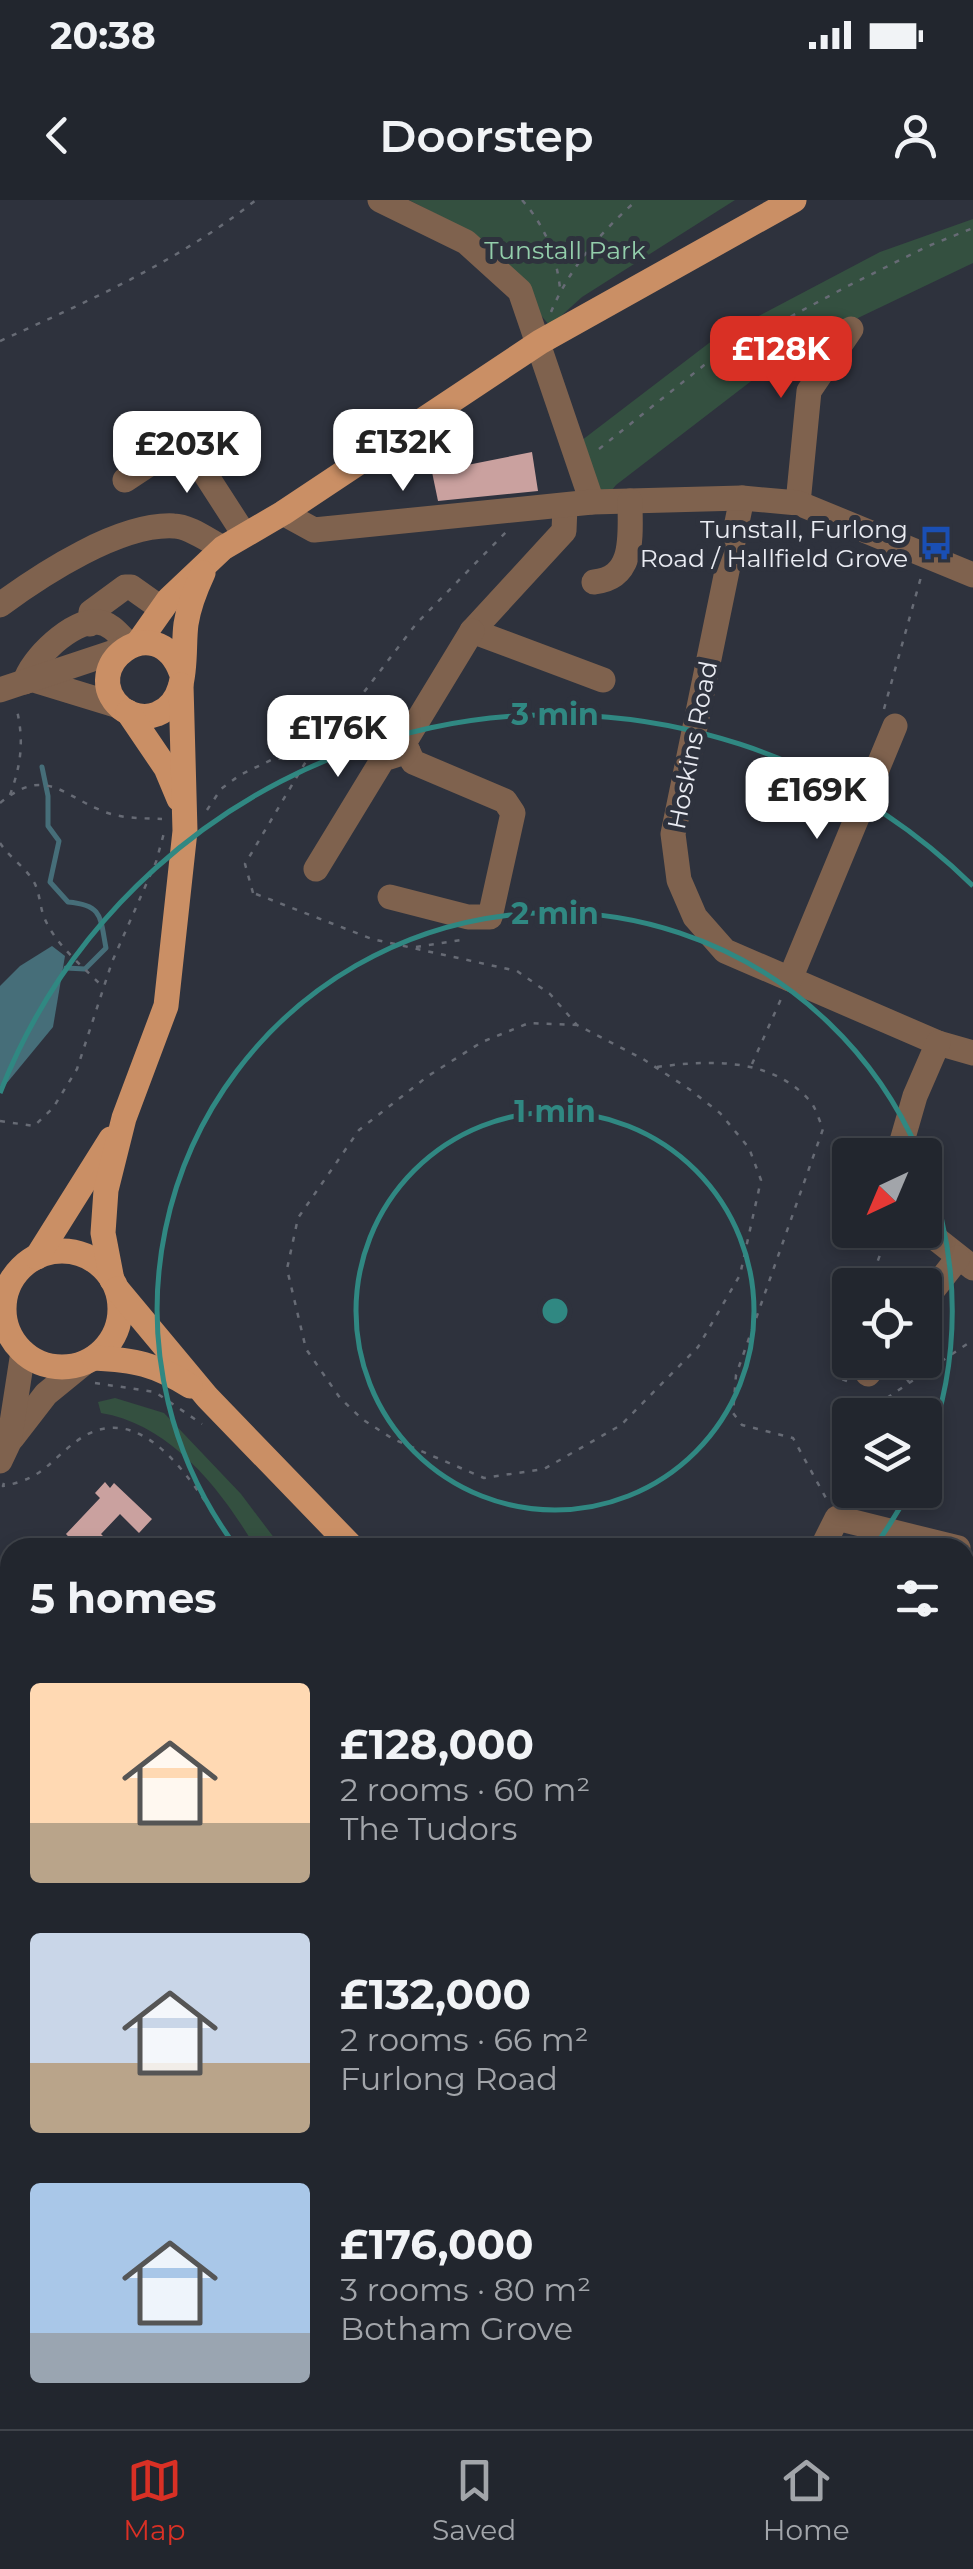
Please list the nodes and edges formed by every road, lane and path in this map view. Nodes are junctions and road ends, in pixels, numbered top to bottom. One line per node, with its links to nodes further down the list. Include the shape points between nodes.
1 (256, 200): 9 (path, via 119,287)
2 (380, 200): 10 (street, via 466,242 520,290)
3 (522, 200): 7 (path, via 556,256)
4 (637, 200): 7 (path, via 582,256)
5 (794, 200): 10 (main road)
6 (973, 228): 11 (path, via 712,358)
7 (560, 290): 10 (path)
8 (852, 329): 16 (street, via 809,391)
9 (0, 342)
10 (540, 342): 11 (street); 19 (main road)
11 (579, 466): 15 (street)
12 (125, 480): 20 (street, via 184,441)
13 (742, 498): 14 (street); 16 (street); 44 (street, Hoskins Road, via 673,834 679,880 695,917 725,951)
14 (630, 501): 15 (street); 23 (street, via 622,568 610,580)
15 (592, 502): 17 (street)
16 (798, 504): 21 (street)
17 (565, 506): 18 (street); 27 (street, via 564,532)
18 (517, 510): 19 (street, via 314,530); 35 (path, via 518,518 416,624)
19 (283, 513): 20 (main road)
20 (225, 547): 24 (street, via 177,525 149,529 40,576); 25 (main road); 29 (main road, via 191,597)
21 (927, 556): 22 (street); 33 (path, via 884,710)
22 (973, 575)
23 (594, 582)
24 (0, 605)
25 (162, 609): 26 (street, via 124,586 91,612); 28 (main road)
26 (90, 624): 28 (street, via 112,627); 31 (street, via 39,654)
27 (472, 631): 30 (street); 34 (street, via 404,743)
28 (131, 646): 29 (main road, via 163,647); 31 (street); 32 (main road, via 108,675 112,696)
29 (181, 679): 32 (main road, via 162,712); 38 (main road)
30 (603, 680)
31 (18, 684): 32 (street); 36 (path, via 22,762)
32 (124, 709): 38 (main road, via 166,768)
33 (895, 726): 44 (street)
34 (408, 752): 40 (street, via 383,759); 42 (street, via 413,762 505,801 513,813)
35 (308, 758): 38 (path, via 273,759 221,789 198,816); 43 (path, via 245,864 255,894)
36 (10, 795): 37 (path); 38 (path, via 58,786 126,818)
37 (0, 803)
38 (180, 815): 45 (path, via 160,838); 51 (main road, via 166,1006)
39 (0, 843): 45 (path, via 29,874 62,946)
40 (316, 869)
41 (390, 897): 42 (street)
42 (490, 917): 43 (path, via 471,938)
43 (411, 947): 46 (path, via 517,971)
44 (790, 979): 47 (street, Hoskins Road); 50 (path)
45 (104, 988): 52 (path, via 77,1068 54,1108 34,1126)
46 (577, 1025): 49 (path); 49 (path, via 529,1023 482,1042 428,1076 358,1130 298,1218 287,1269 306,1350 340,1398 393,1439 484,1478 544,1470 622,1425 698,1347 740,1274 761,1180 749,1148 720,1113)
47 (938, 1042): 48 (street, Hoskins Road); 53 (street)
48 (973, 1054)
49 (656, 1067): 50 (path, via 708,1060)
50 (750, 1067): 67 (path, via 782,1079 812,1102 823,1129 736,1376 733,1414 742,1425 793,1438)
51 (124, 1118): 55 (main road); 58 (main road, via 103,1233)
52 (0, 1121)
53 (903, 1138)
54 (942, 1244): 57 (street)
55 (32, 1259): 56 (main road); 58 (main road, via 67,1251 86,1256); 60 (main road, via 4,1300)
56 (0, 1263)
57 (965, 1263): 59 (street)
58 (114, 1284): 61 (main road, via 116,1330); 64 (main road)
59 (942, 1284)
60 (13, 1344): 61 (main road, via 44,1364); 66 (street)
61 (89, 1368): 64 (main road, via 138,1360); 65 (path, via 155,1392); 66 (street, via 46,1394)
62 (906, 1378): 63 (path)
63 (910, 1383)
64 (207, 1396): 69 (main road)
65 (210, 1430)
66 (5, 1460): 68 (path, via 2,1486 50,1466 90,1433 123,1428 170,1456)
67 (837, 1518): 70 (street); 71 (street)
68 (228, 1538)
69 (344, 1538)
70 (827, 1538)
71 (918, 1538)

